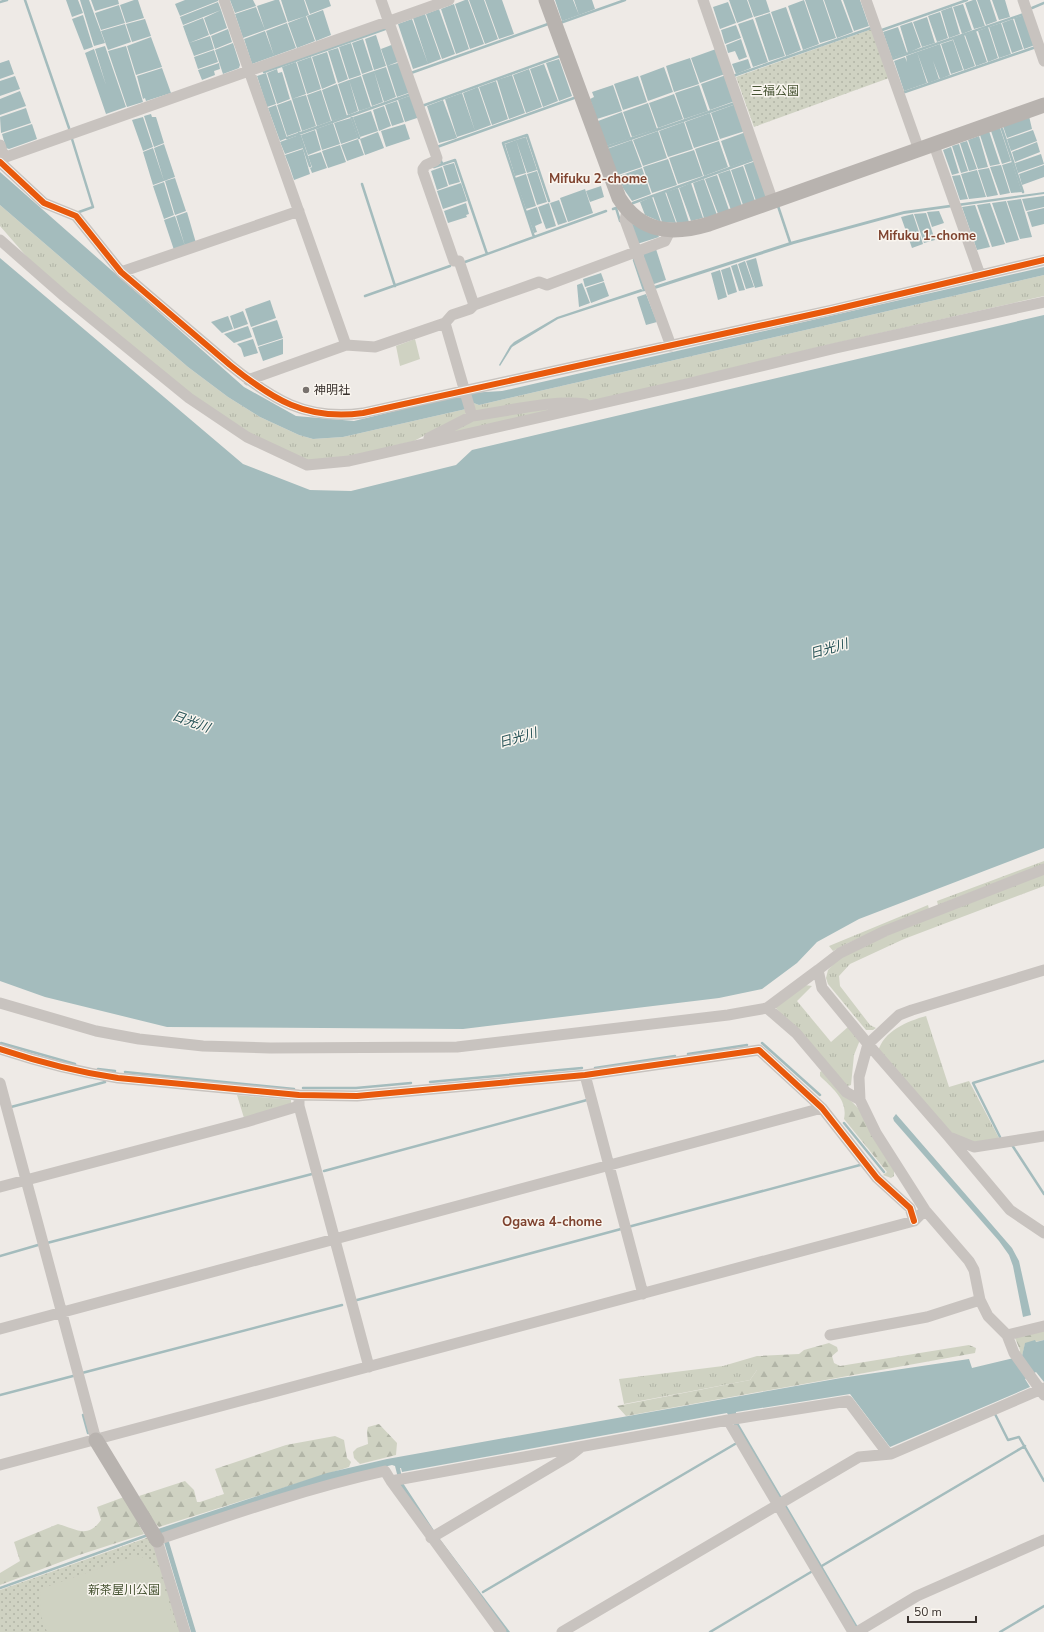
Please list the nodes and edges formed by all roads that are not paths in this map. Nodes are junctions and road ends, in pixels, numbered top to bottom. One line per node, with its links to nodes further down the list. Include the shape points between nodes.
1 (224, 0): 10 (street)
2 (381, 0): 8 (street)
3 (449, 0): 8 (street)
4 (546, 0): 18 (street, via 612,183)
5 (703, 0): 16 (street)
6 (866, 0): 14 (street)
7 (1023, 0): 9 (street)
8 (389, 22): 10 (street); 28 (street, via 437,158 426,165 423,172 454,261 459,261)
9 (1044, 61)
10 (249, 71): 15 (street); 17 (street)
11 (1044, 105): 13 (street)
12 (0, 145): 15 (street)
13 (934, 145): 14 (street); 26 (street)
14 (919, 150): 16 (street)
15 (1, 159): 25 (street, via 44,203 76,216)
16 (773, 202): 19 (street, via 694,228)
17 (298, 211): 25 (street); 30 (street)
18 (627, 211): 19 (street, via 639,220); 22 (street, via 625,220)
19 (670, 231): 22 (street, via 665,241)
20 (0, 232): 23 (street)
21 (0, 240): 23 (street)
22 (636, 251): 28 (street, via 547,285 539,282); 31 (street)
23 (18, 254): 36 (street, via 64,296 183,393 247,437 307,465 349,461)
24 (1044, 260): 26 (street)
25 (121, 272): 32 (street)
26 (980, 275): 31 (street)
27 (1044, 302): 34 (street)
28 (474, 305): 29 (street, via 470,310 452,315)
29 (445, 323): 30 (street, via 375,347); 33 (street)
30 (346, 345): 32 (street)
31 (671, 346): 33 (street)
32 (248, 380): 33 (street, via 294,408 347,415)
33 (466, 391): 35 (street)
34 (593, 406): 35 (street, via 575,402); 36 (street)
35 (472, 413): 36 (street)
36 (415, 446)
37 (1044, 869): 38 (street, via 885,931 840,953)
38 (818, 970): 41 (street); 42 (street, via 822,988)
39 (1044, 970): 42 (street, via 899,1015)
40 (0, 1003): 41 (street, via 96,1031 139,1039 204,1046 270,1048 457,1047 728,1015)
41 (767, 1008): 46 (street, via 796,1032 846,1092)
42 (868, 1044): 46 (street, via 860,1077); 49 (street)
43 (0, 1049): 47 (street, via 28,1059 89,1074)
44 (585, 1075): 47 (street); 48 (street, via 759,1050); 51 (street)
45 (0, 1083): 52 (street)
46 (860, 1100): 54 (street, via 886,1150)
47 (299, 1101): 52 (street, via 246,1122); 57 (street)
48 (822, 1108): 51 (street); 55 (street, via 877,1178 910,1208)
49 (948, 1136): 50 (street, via 974,1147); 56 (street, via 1010,1210)
50 (1044, 1136)
51 (609, 1166): 57 (street); 58 (street)
52 (26, 1180): 53 (street); 60 (street)
53 (0, 1187)
54 (925, 1210): 55 (street); 59 (street, via 969,1261 974,1270)
55 (914, 1221): 58 (street)
56 (1044, 1233)
57 (334, 1239): 60 (street); 65 (street)
58 (643, 1294): 65 (street)
59 (980, 1300): 63 (street, via 927,1317); 64 (street, via 988,1316)
60 (61, 1312): 62 (street); 68 (street)
61 (1044, 1326): 64 (street)
62 (0, 1329)
63 (830, 1335)
64 (1007, 1335): 66 (street, via 1014,1353)
65 (369, 1367): 68 (street)
66 (1043, 1391): 70 (street)
67 (728, 1420): 69 (street); 70 (street, via 848,1400); 73 (street)
68 (96, 1440): 71 (street); 75 (street)
69 (581, 1446): 72 (street); 74 (street, via 571,1456)
70 (888, 1454): 73 (street, via 859,1457)
71 (0, 1465)
72 (396, 1480): 74 (street); 75 (street, via 385,1471 350,1479)
73 (782, 1502): 77 (street); 80 (street)
74 (434, 1535): 79 (street)
75 (159, 1536): 78 (street)
76 (1044, 1540): 77 (street, via 917,1596)
77 (857, 1631)
78 (185, 1632)
79 (501, 1632)
80 (562, 1632)

